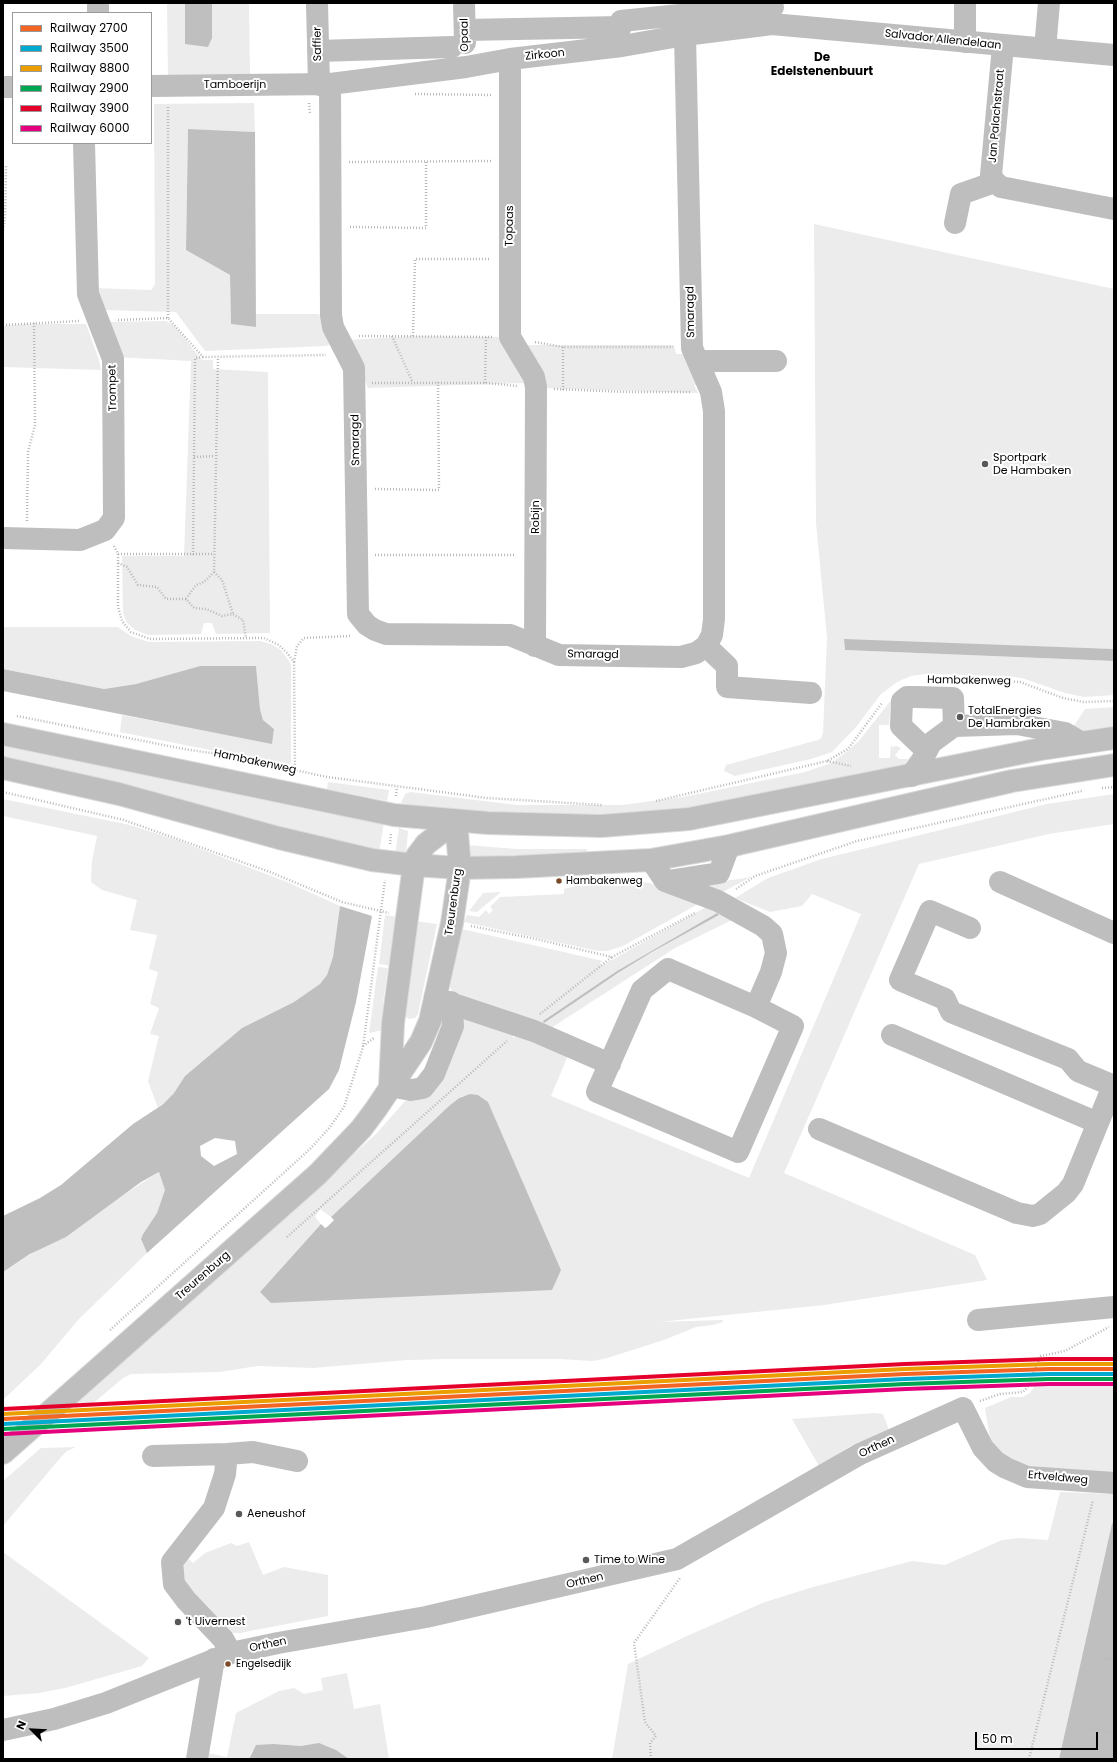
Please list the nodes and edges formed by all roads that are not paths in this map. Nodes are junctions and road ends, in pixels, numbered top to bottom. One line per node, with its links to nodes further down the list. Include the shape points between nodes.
1 (317, 3): 13 (street, Saffier)
2 (464, 3): 7 (street, Opaal)
3 (965, 3): 9 (street)
4 (1049, 3): 12 (street)
5 (769, 10): 6 (street, Zirkoon); 8 (street, Zirkoon); 9 (street, Salvador Allendelaan)
6 (618, 25): 7 (street, Zirkoon); 8 (street, Zirkoon); 15 (street, Zirkoon)
7 (465, 30): 16 (street, Opaal)
8 (685, 35): 23 (street, Smaragd, via 692,348)
9 (964, 42): 10 (street, Salvador Allendelaan)
10 (1003, 46): 12 (street, Salvador Allendelaan); 20 (street, Jan Palachstraat, via 991,175)
11 (452, 47): 13 (street)
12 (1045, 48): 14 (street, Salvador Allendelaan)
13 (318, 51): 17 (street, Saffier)
14 (1114, 55)
15 (510, 58): 16 (street, Zirkoon); 25 (street, Topaas, via 510,337 534,377)
16 (466, 66): 17 (street, Zirkoon)
17 (324, 84): 18 (street, Tamboerijn); 27 (street, Smaragd, via 330,162 331,314 333,327 354,368 358,614 367,625 386,634 510,636)
18 (160, 86)
19 (84, 144): 26 (street, Trompet, via 88,294 113,359 114,518 105,530 80,540)
20 (995, 182): 21 (street, via 1001,187); 22 (street, via 961,194)
21 (1114, 209)
22 (955, 223)
23 (698, 361): 24 (street); 28 (street, Smaragd, via 711,392 714,412 714,619 712,635)
24 (776, 361)
25 (536, 387): 27 (street, Robijn)
26 (3, 538)
27 (535, 646): 28 (street, Smaragd, via 559,655 682,657 696,653)
28 (706, 646): 29 (street, via 727,666 727,687)
29 (811, 693)
30 (954, 726): 33 (street, via 1017,724 1065,733); 34 (street, via 931,743); 34 (street, via 953,698 907,697 902,701 901,726)
31 (3, 734): 38 (street, via 394,815)
32 (1114, 738): 33 (street)
33 (1082, 743): 37 (street)
34 (927, 751): 37 (street)
35 (1114, 765): 39 (street, via 1012,781)
36 (3, 768): 41 (street, via 119,794 279,838 388,862)
37 (911, 776): 38 (street, via 689,819 601,826)
38 (456, 821): 41 (street, via 426,844); 42 (street, Treurenburg)
39 (729, 846): 40 (street); 43 (street, via 719,873)
40 (651, 860): 42 (street); 43 (street)
41 (414, 865): 42 (street); 51 (street, via 393,1023)
42 (460, 868): 47 (street, Treurenburg)
43 (665, 881): 48 (street, via 718,901 763,926 772,934 776,953)
44 (1000, 882): 46 (street)
45 (970, 928): 52 (street, via 930,911 900,980 945,999 951,1012 1068,1059 1078,1071)
46 (1114, 933)
47 (443, 1000): 50 (street, via 522,1028); 51 (street, Treurenburg, via 421,1042); 51 (street, via 453,1026 434,1074 423,1088 411,1090)
48 (756, 1007): 50 (street, via 668,969 642,990); 50 (street, via 793,1026 738,1152 597,1092)
49 (892, 1035): 53 (street)
50 (610, 1064)
51 (390, 1086): 58 (street, Treurenburg, via 361,1129 318,1174)
52 (1114, 1086): 53 (street)
53 (1098, 1123): 54 (street, via 1073,1184 1040,1214 1032,1216 1017,1213)
54 (819, 1128)
55 (1114, 1307): 56 (street)
56 (978, 1320)
57 (963, 1408): 62 (street, Ertveldweg, via 983,1448 996,1462 1006,1468 1027,1477); 63 (street, Orthen, via 860,1454 677,1559 426,1617 278,1643)
58 (3, 1453)
59 (227, 1454): 60 (street); 61 (street, via 253,1452); 63 (street, via 225,1474 214,1508 172,1562 174,1584 223,1639)
60 (152, 1456)
61 (297, 1461)
62 (1106, 1482)
63 (222, 1656): 64 (street, Orthen, via 106,1703 54,1719); 65 (street)
64 (3, 1730)
65 (197, 1759)

